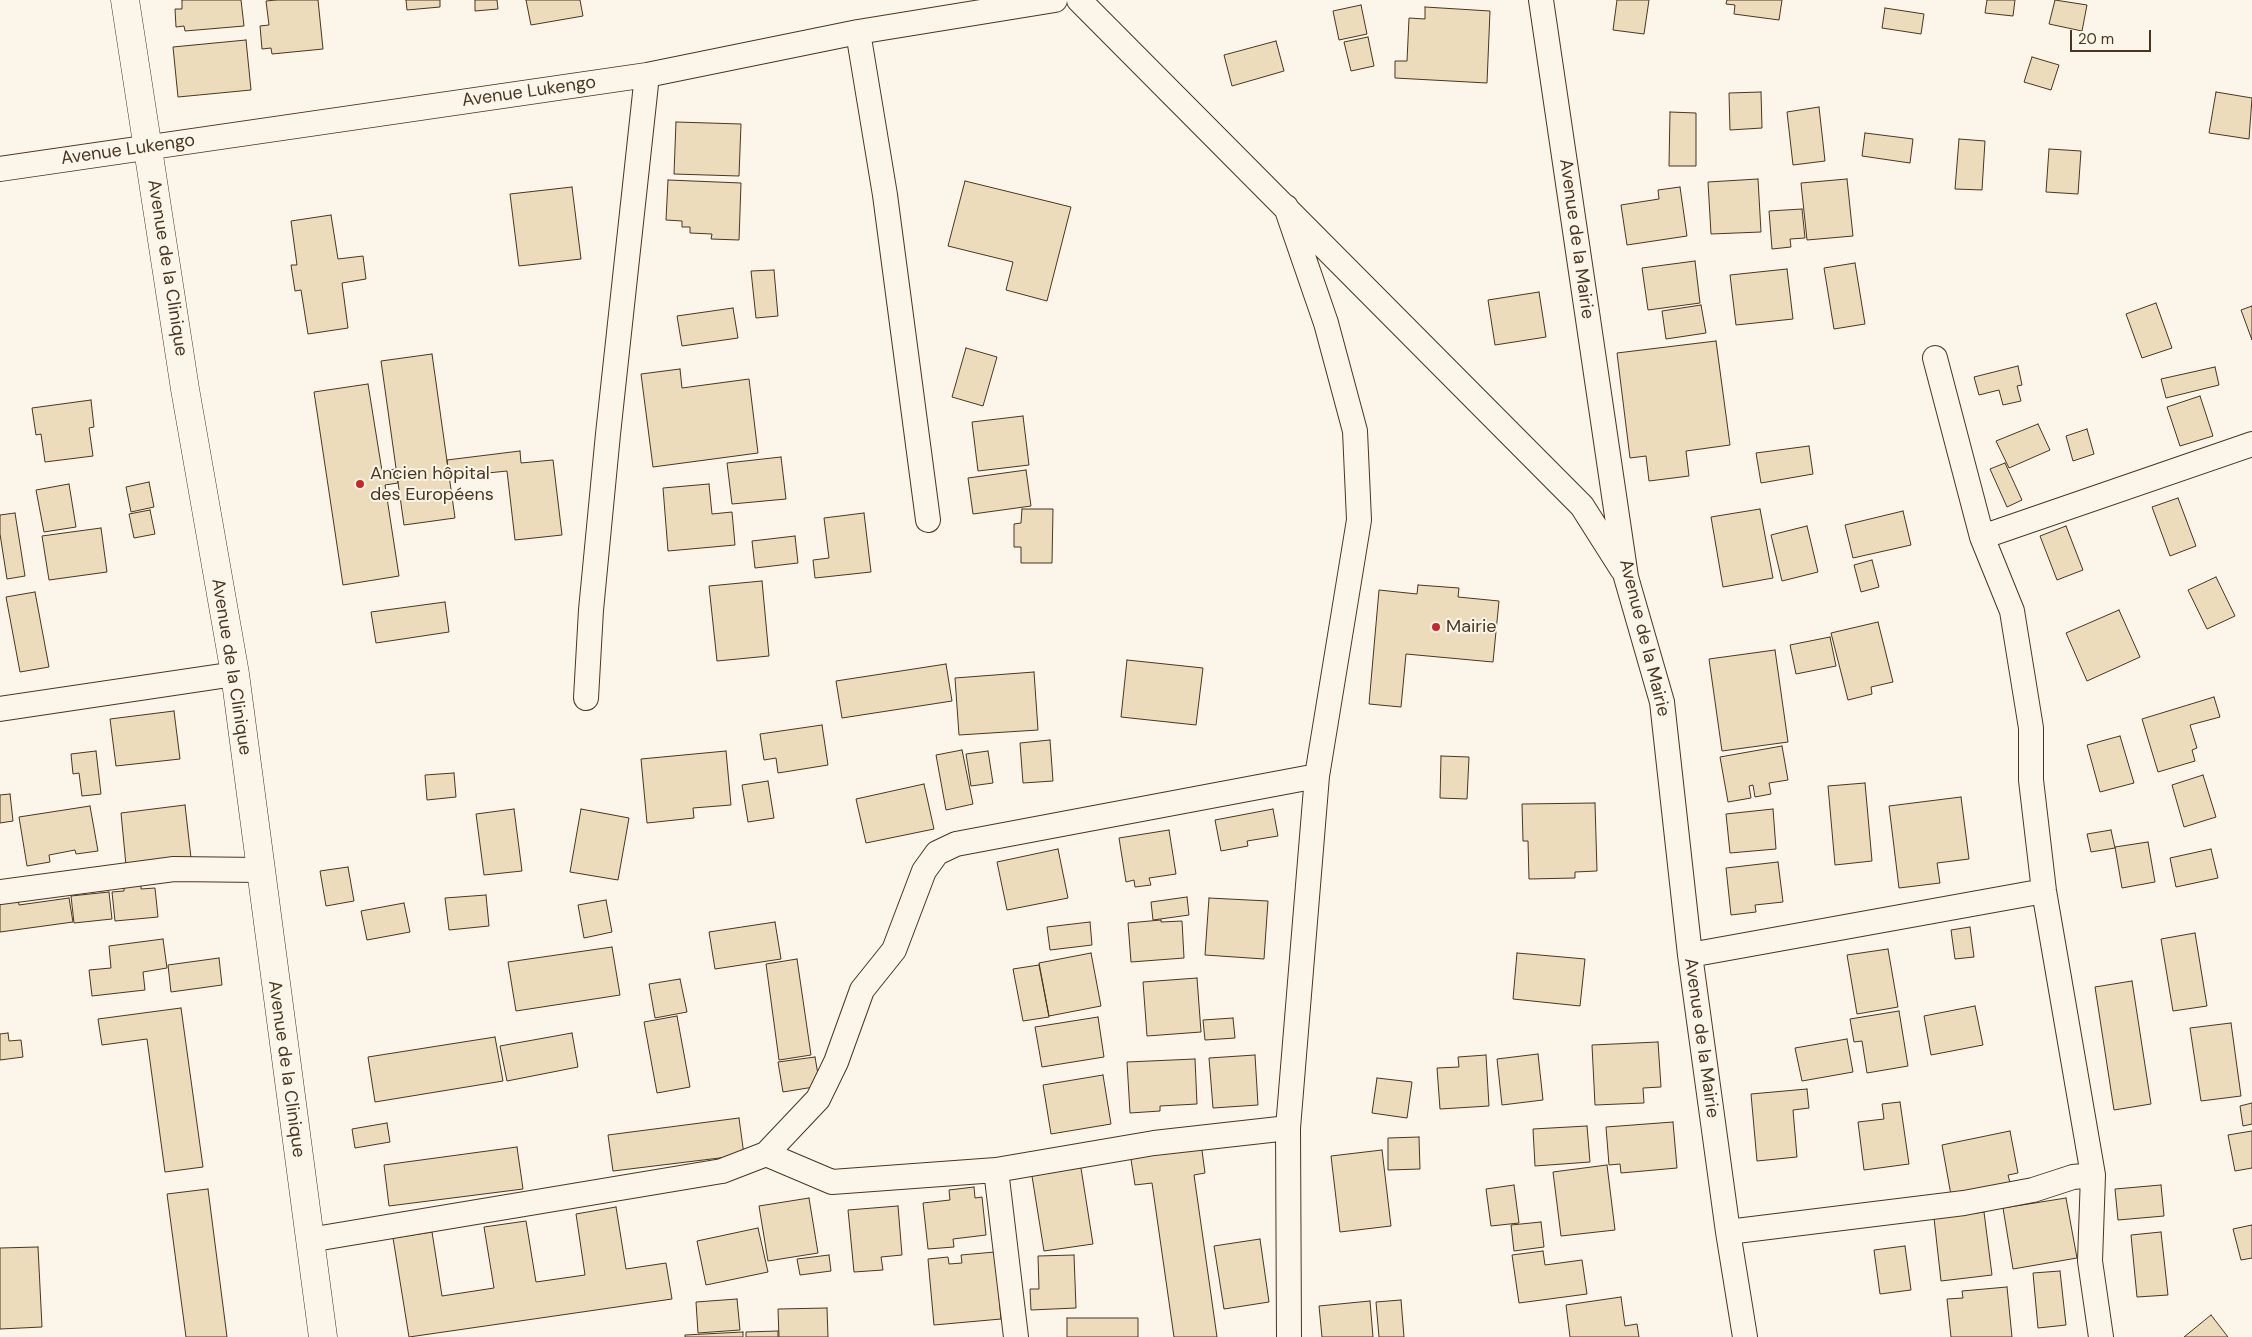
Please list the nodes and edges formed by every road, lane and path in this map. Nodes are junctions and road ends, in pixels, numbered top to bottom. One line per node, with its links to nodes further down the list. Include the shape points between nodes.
1 (125, 0): 7 (street, Avenue de la Clinique)
2 (1055, 0): 5 (street, Avenue Lukengo)
3 (1079, 0): 9 (street)
4 (1541, 0): 14 (street, Avenue de la Mairie)
5 (858, 32): 6 (street, Avenue Lukengo); 12 (street, via 885,195)
6 (647, 75): 7 (street, Avenue Lukengo); 16 (street, via 607,444)
7 (149, 147): 8 (street, Avenue Lukengo); 15 (street, Avenue de la Clinique, via 185,389)
8 (0, 169)
9 (1286, 207): 14 (street, via 1582,506); 18 (street, via 1326,323 1355,431 1359,520)
10 (1935, 358): 13 (street)
11 (2252, 444): 13 (street)
12 (928, 520)
13 (1982, 537): 20 (street, via 2012,611 2031,728 2031,780)
14 (1626, 577): 22 (street, Avenue de la Mairie, via 1662,702)
15 (234, 674): 17 (street); 19 (street, Avenue de la Clinique)
16 (586, 698)
17 (0, 708)
18 (1317, 776): 23 (street); 24 (street, via 956,844 937,853 924,871 894,950 862,990 836,1062 818,1100)
19 (260, 870): 21 (street, via 174,869); 28 (street, Avenue de la Clinique)
20 (2044, 891): 22 (street); 26 (street)
21 (0, 892)
22 (1690, 955): 27 (street, Avenue de la Mairie)
23 (1288, 1128): 25 (street, via 1154,1143); 31 (street)
24 (766, 1154): 25 (street, via 832,1182); 28 (street, via 722,1171)
25 (996, 1170): 30 (street)
26 (2093, 1175): 27 (street, via 1964,1203); 33 (street, via 2090,1261)
27 (1728, 1232): 32 (street, Avenue de la Mairie)
28 (309, 1240): 29 (street, Avenue de la Clinique)
29 (323, 1337)
30 (1016, 1337)
31 (1289, 1337)
32 (1745, 1337)
33 (2101, 1337)

